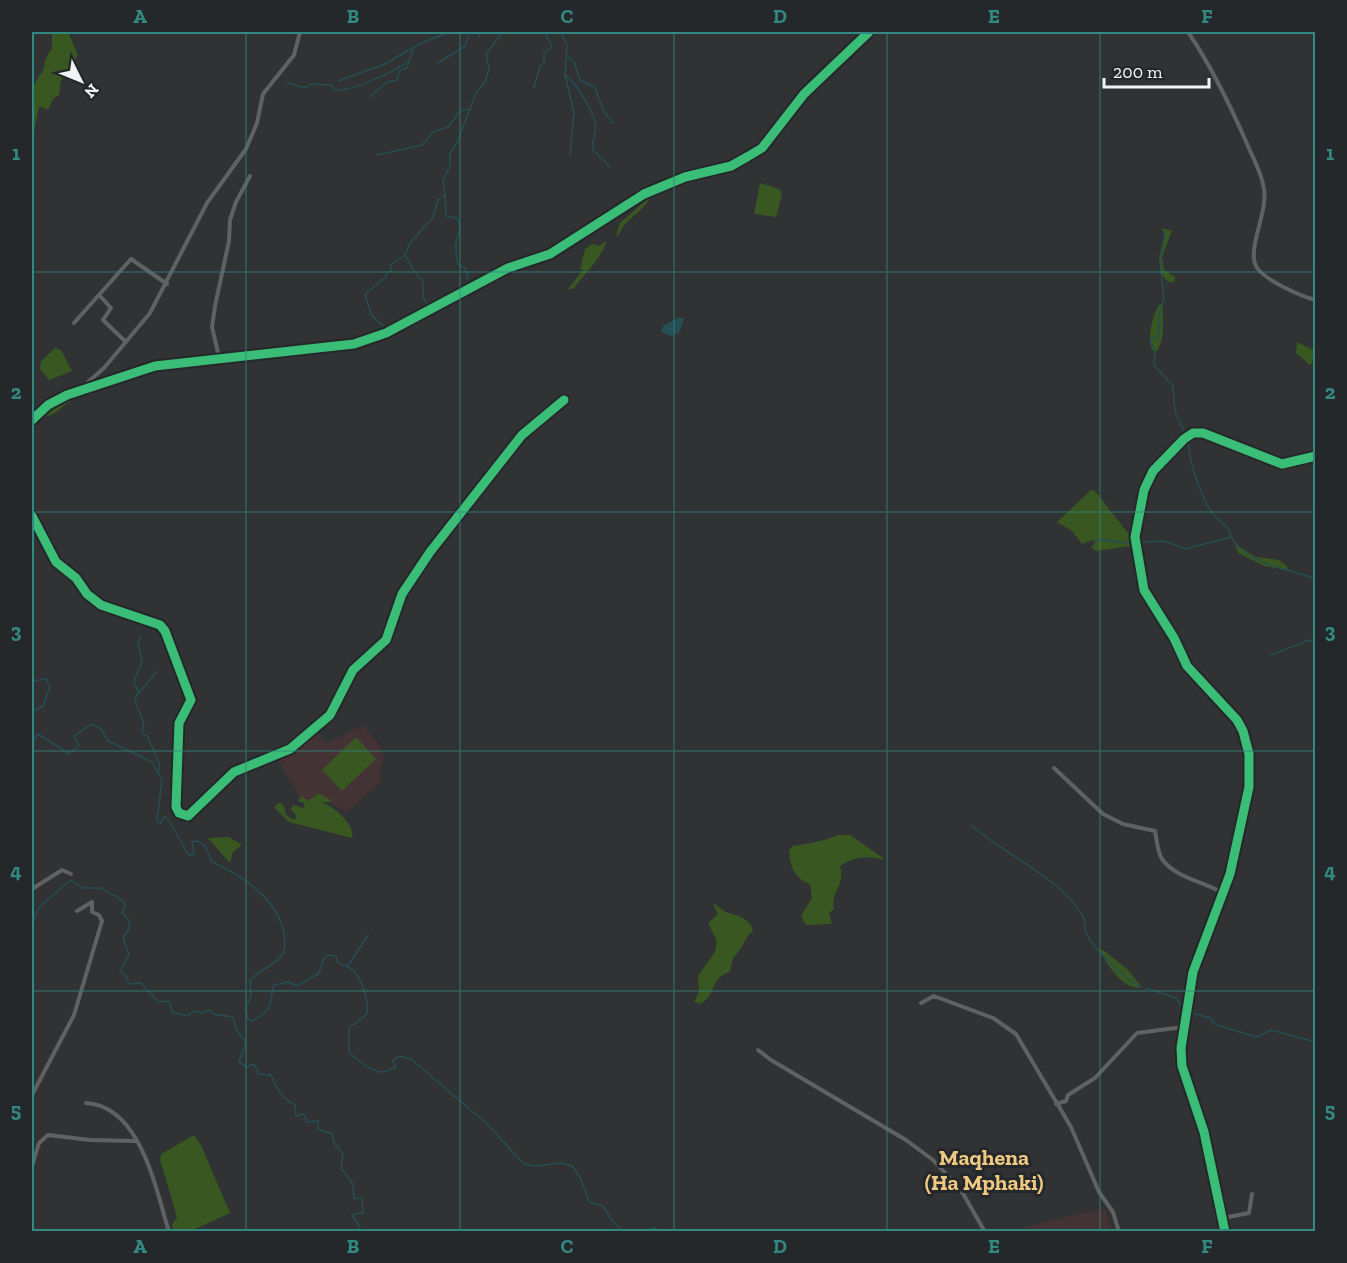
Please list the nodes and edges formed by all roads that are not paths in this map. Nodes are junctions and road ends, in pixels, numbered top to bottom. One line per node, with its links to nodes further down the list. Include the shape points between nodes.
1 (300, 32): 5 (street, via 294,55 263,94 246,149 207,203)
2 (869, 32): 10 (street, via 804,94 762,148 736,164 685,177 644,194 550,254 508,268 370,340)
3 (1188, 32): 7 (street, via 1209,64 1241,130 1264,190 1255,264 1268,277)
4 (250, 176): 10 (street, via 230,220 215,306 212,327)
5 (167, 284): 6 (street, via 131,259); 9 (street)
6 (99, 295): 8 (street); 9 (street, via 111,308 103,320)
7 (1316, 300)
8 (74, 323)
9 (126, 342): 11 (street, via 88,382)
10 (219, 358): 11 (street, via 155,366)
11 (88, 387): 13 (street, via 48,405)
12 (564, 400): 15 (street, via 522,435 430,552 402,594 386,640 353,670 330,715 290,749 234,772 188,816 176,807 176,766 179,723 191,700 165,631 155,623 101,604 87,594 56,561)
13 (32, 418)
14 (1316, 456): 19 (street, via 1282,464 1203,433 1193,434 1152,471 1144,490 1136,553 1144,590 1187,666 1237,720 1249,754 1245,807)
15 (32, 516)
16 (1054, 768): 19 (street, via 1103,814 1123,824 1155,831 1161,857 1175,871)
17 (71, 874): 18 (street, via 62,870)
18 (32, 889)
19 (1224, 894): 22 (street, via 1194,972)
20 (77, 910): 24 (street, via 92,902 92,912 102,921 74,1015)
21 (921, 1003): 26 (street, via 933,996 943,998 1004,1024 1025,1047)
22 (1184, 1027): 26 (street, via 1137,1033 1095,1078 1068,1095 1066,1101); 30 (street, via 1182,1066 1204,1132)
23 (758, 1050): 32 (street, via 933,1160 960,1190)
24 (32, 1095)
25 (86, 1103): 27 (street, via 109,1109)
26 (1056, 1104): 33 (street, via 1080,1145 1099,1192 1113,1212)
27 (136, 1141): 28 (street, via 48,1134 39,1143); 31 (street, via 152,1168)
28 (32, 1166)
29 (1252, 1194): 30 (street, via 1249,1214)
30 (1223, 1218): 34 (street)
31 (169, 1232)
32 (985, 1232)
33 (1119, 1232)
34 (1225, 1232)

